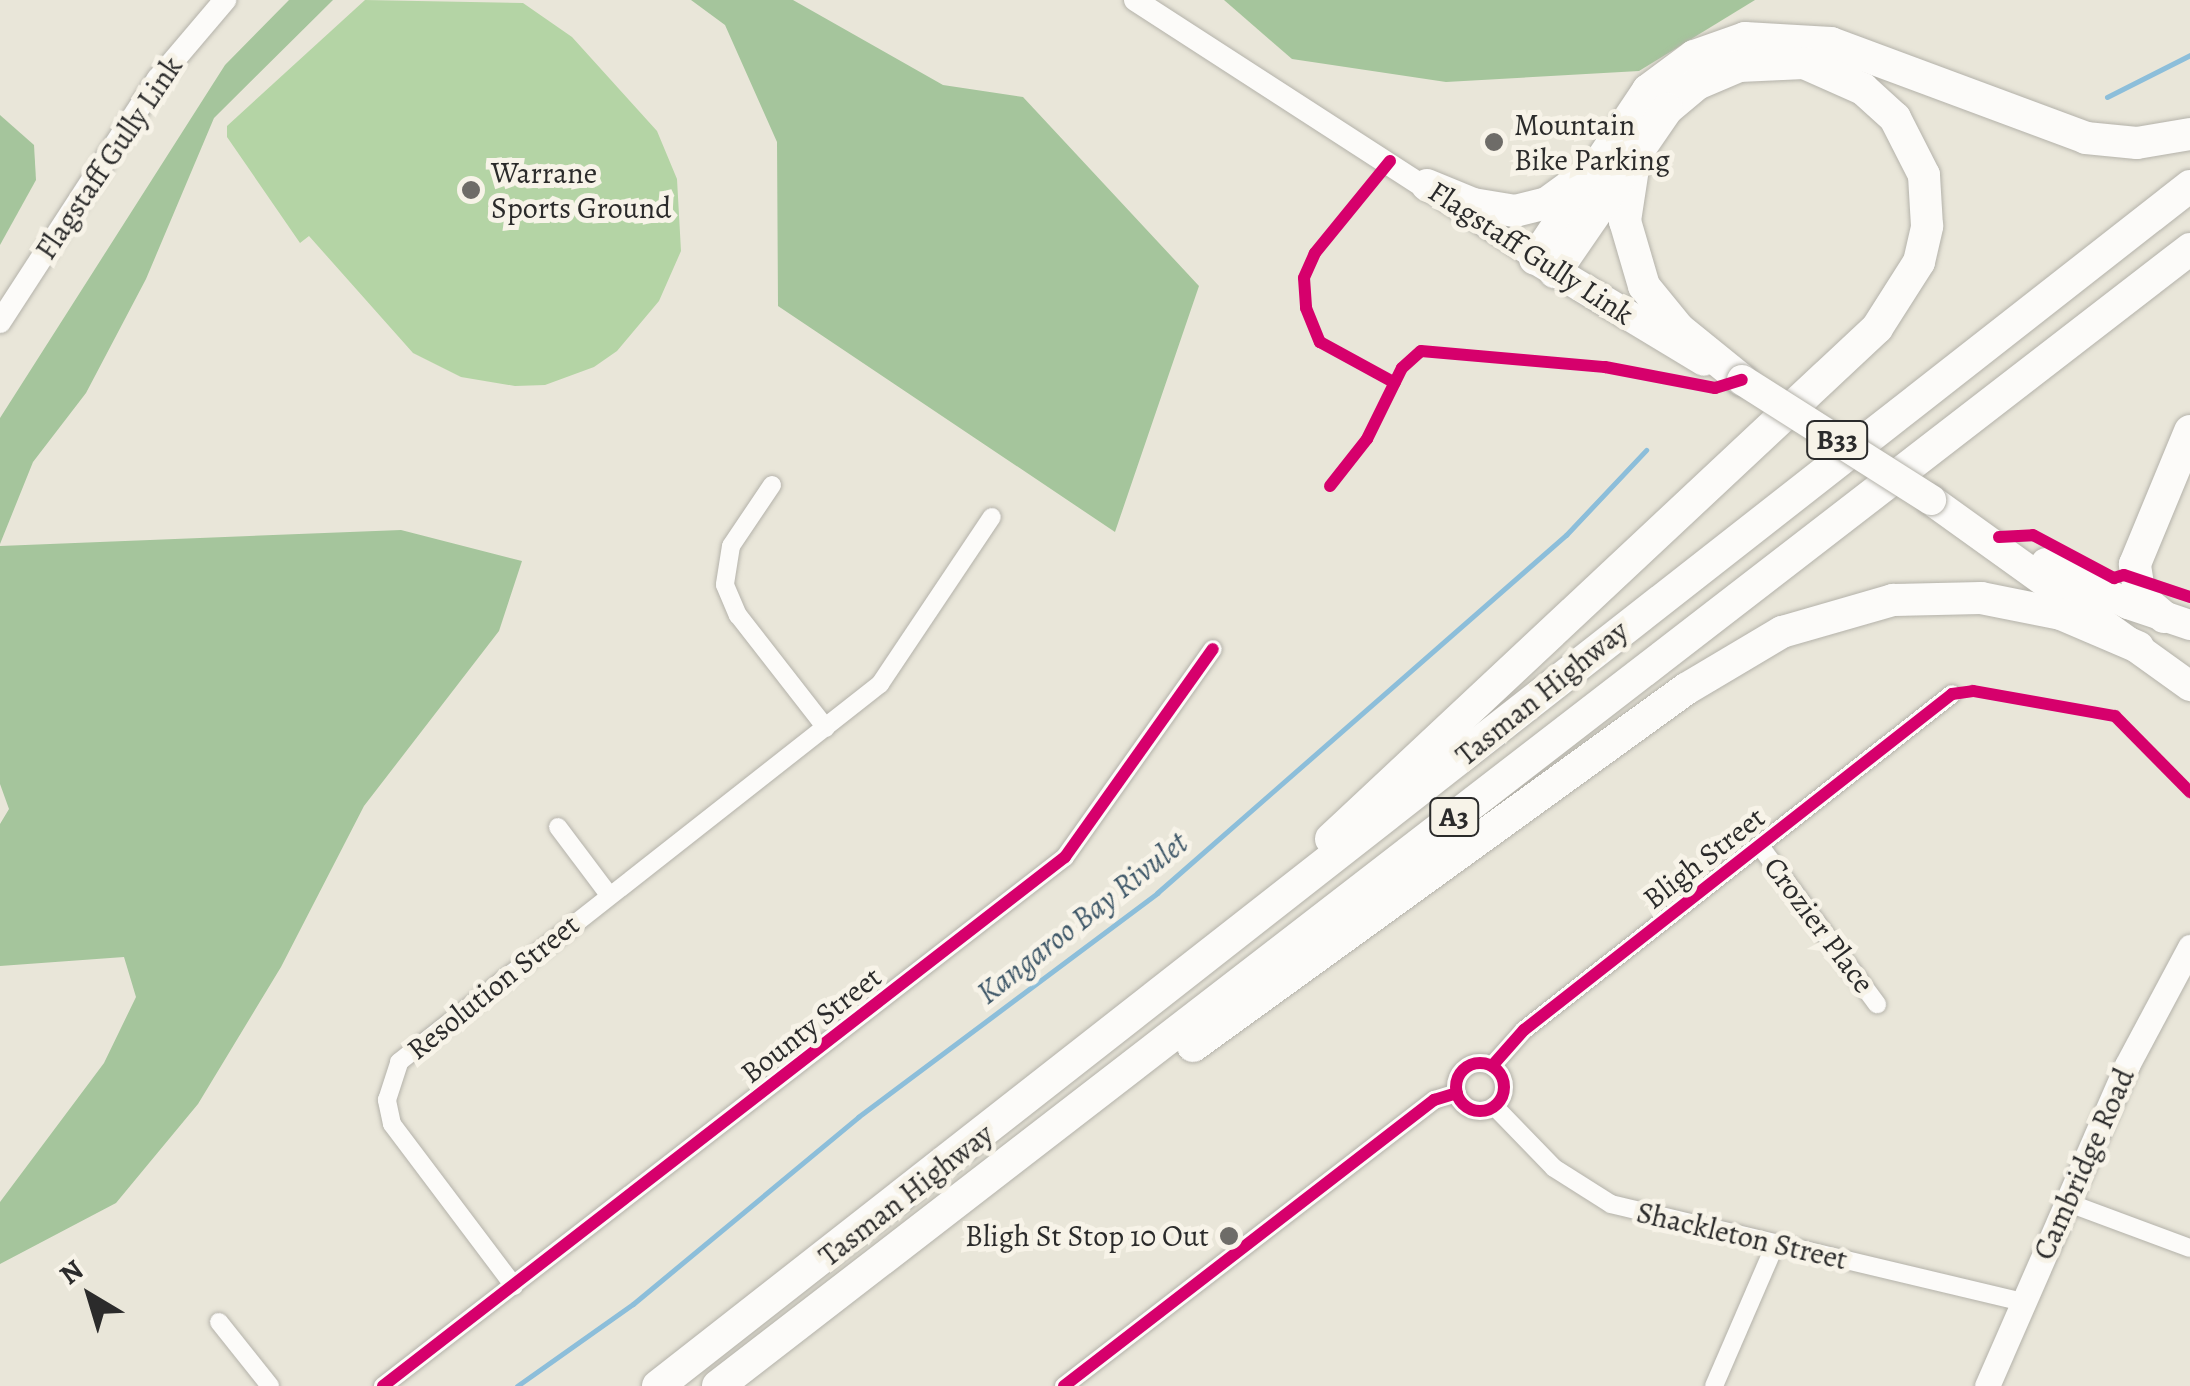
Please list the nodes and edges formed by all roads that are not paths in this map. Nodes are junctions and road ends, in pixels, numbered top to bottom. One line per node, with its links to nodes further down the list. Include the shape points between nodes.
1 (225, 0): 10 (street, Flagstaff Gully Link, via 158,79)
2 (1135, 0): 6 (street, Flagstaff Gully Link)
3 (1652, 127): 9 (highway); 11 (highway, via 1630,172 1626,198 1635,265 1667,318); 27 (highway, via 1697,84 1761,62 1804,64 1863,88 1895,118 1924,176 1925,244 1908,288 1846,357)
4 (2190, 134): 5 (highway, via 2137,143 2086,138 1843,47 1764,36 1712,47 1676,67 1648,90)
5 (1604, 148): 6 (highway, via 1567,190 1529,210 1490,209); 9 (highway)
6 (1427, 185): 9 (street, Flagstaff Gully Link)
7 (2190, 186): 27 (highway, Tasman Highway / A3)
8 (2190, 249): 37 (highway, Tasman Highway / A3)
9 (1545, 265): 11 (main road, Flagstaff Gully Link / B33)
10 (0, 322)
11 (1742, 380): 14 (main road, Flagstaff Gully Link / B33, bridge)
12 (2190, 431): 16 (highway, via 2135,564 2140,597)
13 (772, 485): 21 (street, via 731,546 725,586 738,615)
14 (1931, 500): 16 (main road, Flagstaff Gully Link / B33, via 2099,591); 17 (main road, Flagstaff Gully Link / B33)
15 (992, 517): 21 (street, Resolution Street, via 890,674)
16 (2177, 621)
17 (2138, 647): 19 (main road, Flagstaff Gully Link / B33); 37 (highway, via 2040,608 1954,597 1861,606 1754,645)
18 (1213, 649): 34 (street, Bounty Street, via 1066,856)
19 (2190, 686)
20 (1952, 694): 23 (street, Bligh Street)
21 (826, 728): 24 (street, Resolution Street)
22 (558, 827): 24 (street, Resolution Street)
23 (1760, 846): 26 (street, Crozier Place); 28 (street, Bligh Street, via 1524,1030)
24 (609, 895): 34 (street, Resolution Street, via 421,1040 399,1062 388,1086 398,1134)
25 (2190, 946): 31 (main road, Cambridge Road)
26 (1877, 1004)
27 (1134, 1018): 40 (highway, Tasman Highway / A3)
28 (1492, 1066): 29 (street, via 1462,1071); 30 (street, via 1504,1089)
29 (1457, 1093): 30 (street, via 1472,1110); 42 (street, via 1434,1100)
30 (1494, 1106): 32 (street, Shackleton Street, via 1554,1168 1611,1204)
31 (2066, 1202): 33 (street); 35 (main road, Cambridge Road)
32 (1775, 1245): 35 (street, Shackleton Street); 43 (street)
33 (2190, 1248)
34 (514, 1286): 39 (street, Bounty Street)
35 (2022, 1302): 44 (main road, Cambridge Road)
36 (219, 1322): 38 (street)
37 (759, 1356): 41 (highway, Tasman Highway / A3)
38 (270, 1386)
39 (382, 1386)
40 (658, 1386)
41 (718, 1386)
42 (1064, 1386)
43 (1714, 1386)
44 (1987, 1386)

